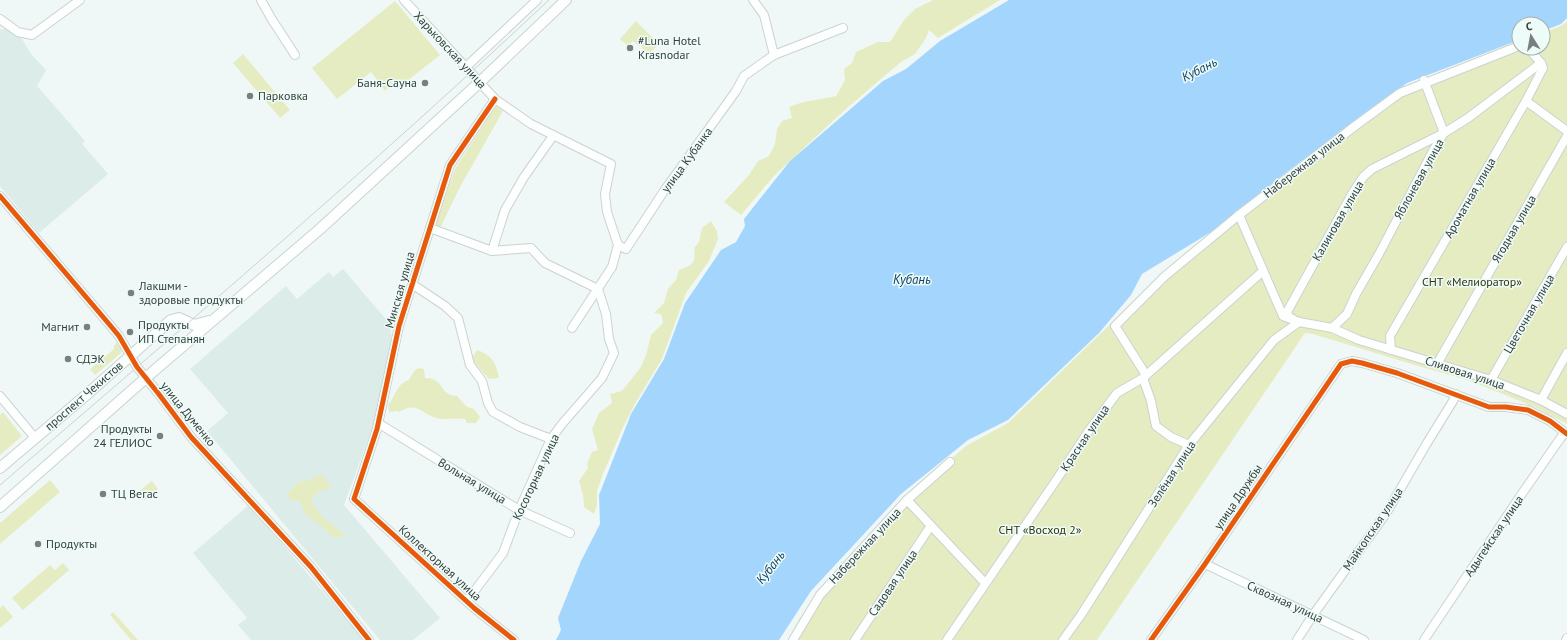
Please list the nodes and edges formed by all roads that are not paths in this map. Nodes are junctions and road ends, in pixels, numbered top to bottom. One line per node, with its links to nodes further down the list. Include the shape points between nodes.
1 (80, 0): 7 (street, via 32,35 18,32)
2 (261, 0): 11 (street)
3 (404, 0): 14 (street, Харьковская улица)
4 (537, 0): 14 (street)
5 (566, 0): 15 (main road)
6 (753, 0): 10 (street, via 764,15)
7 (0, 18)
8 (843, 28): 10 (street, улица Кубанка)
9 (1511, 49): 16 (street, Набережная улица)
10 (774, 55): 26 (street, улица Кубанка, via 744,76 626,249)
11 (295, 56)
12 (1535, 56): 13 (street)
13 (1541, 63): 18 (street, Ароматная улица, via 1543,68); 20 (street, via 1468,118)
14 (467, 66): 15 (street, Харьковская улица)
15 (481, 82): 17 (street, Харьковская улица); 32 (main road, via 320,229)
16 (1425, 82): 20 (street, Яблоневая улица); 24 (street, Набережная улица, via 1400,93)
17 (495, 99): 21 (street, Харьковская улица); 25 (street, Минская улица, via 450,165)
18 (1526, 101): 19 (street); 38 (street, Ароматная улица, via 1390,336)
19 (1567, 131)
20 (1444, 132): 34 (street, Калиновая улица, via 1372,169 1363,177 1287,312 1288,317); 36 (street, Яблоневая улица, via 1347,314)
21 (553, 136): 26 (street, Харьковская улица, via 611,164 605,194 607,212); 28 (street, via 524,177 505,210)
22 (1567, 136): 41 (street, Ягодная улица)
23 (0, 196): 40 (street, улица Думенко, via 109,324)
24 (1239, 215): 29 (street); 42 (street, Набережная улица, via 1165,276 1115,326)
25 (430, 228): 28 (street); 30 (street, Минская улица)
26 (618, 245): 31 (street, via 612,267)
27 (1567, 247): 44 (street, Цветочная улица)
28 (492, 251): 31 (street, via 531,248 545,263)
29 (1263, 271): 34 (street, via 1283,316); 42 (street, Красная улица)
30 (412, 284): 49 (street, Минская улица, via 399,326); 52 (street, via 458,318 470,365 482,380 492,412)
31 (598, 289): 35 (street); 52 (street, Косогорная улица, via 614,353 602,378)
32 (220, 315): 33 (main road, проспект Чекистов, via 198,325); 37 (main road)
33 (189, 322): 37 (main road, via 190,333); 40 (main road, проспект Чекистов, via 179,318 171,320)
34 (1299, 322): 36 (street, Сливовая улица); 53 (street, Зелёная улица, via 1274,340)
35 (572, 328)
36 (1332, 328): 38 (street, Сливовая улица)
37 (178, 350): 43 (main road)
38 (1391, 350): 41 (street, Сливовая улица)
39 (1567, 353): 47 (street)
40 (131, 356): 43 (street, улица Думенко); 51 (main road, проспект Чекистов)
41 (1437, 364): 44 (street, Сливовая улица)
42 (1144, 377): 53 (street, via 1156,426); 63 (street, Красная улица, via 1117,393)
43 (146, 378): 58 (main road); 66 (street, улица Думенко, via 191,437 311,567)
44 (1491, 380): 47 (street, Сливовая улица)
45 (1456, 394): 50 (street, via 1489,407 1528,410 1550,421); 62 (street, улица Дружбы, via 1362,363 1352,361 1341,364); 65 (street, Майкопская улица, via 1387,512)
46 (0, 396): 51 (street)
47 (1541, 400): 48 (street, Сливовая улица)
48 (1567, 414)
49 (378, 424): 56 (street, Минская улица); 59 (street, Вольная улица)
50 (1566, 434): 75 (street, Адыгейская улица, via 1513,507)
51 (35, 438): 55 (main road, проспект Чекистов)
52 (551, 439): 59 (street, Косогорная улица)
53 (1189, 445): 71 (street, Зелёная улица)
54 (950, 462): 57 (street, Набережная улица)
55 (0, 468)
56 (354, 499): 64 (street, Коллекторная улица)
57 (907, 500): 60 (street); 68 (street, Набережная улица, via 820,595)
58 (0, 507)
59 (519, 510): 61 (street, Вольная улица); 64 (street, Косогорная улица, via 503,553)
60 (930, 526): 63 (street); 69 (street, Садовая улица)
61 (570, 533)
62 (1205, 564): 65 (street, Сквозная улица); 72 (street, улица Дружбы)
63 (985, 583): 70 (street, Красная улица)
64 (467, 601): 67 (street, Коллекторная улица)
65 (1313, 615): 73 (street, Майкопская улица); 74 (street, Сквозная улица)
66 (369, 640)
67 (514, 640)
68 (793, 640)
69 (855, 640)
70 (947, 640)
71 (1063, 640)
72 (1151, 640)
73 (1297, 640)
74 (1364, 640)
75 (1424, 640)

